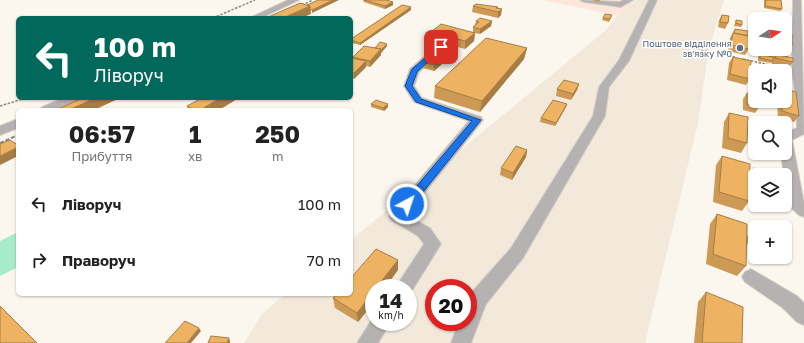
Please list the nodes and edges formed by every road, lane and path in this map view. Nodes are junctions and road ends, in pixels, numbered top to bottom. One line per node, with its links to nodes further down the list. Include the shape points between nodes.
1 (255, 0): 7 (path)
2 (295, 0): 8 (street)
3 (584, 0): 4 (street, via 614,4)
4 (629, 0)
5 (653, 0): 29 (street, via 624,61 604,87 599,116 517,253 478,299)
6 (797, 0): 13 (street)
7 (218, 16)
8 (259, 16)
9 (441, 47): 25 (street, via 414,71 409,86 418,100 477,120 397,216 424,232 433,244)
10 (698, 49): 11 (path)
11 (736, 58)
12 (743, 59): 13 (path)
13 (797, 70): 16 (street)
14 (20, 100): 17 (path)
15 (69, 100): 18 (street)
16 (803, 103): 23 (street, via 803,130 786,138 796,205)
17 (0, 106)
18 (51, 108)
19 (16, 124): 20 (street)
20 (0, 131)
21 (16, 136): 22 (path)
22 (0, 143)
23 (804, 211)
24 (751, 277): 26 (street, via 790,302)
25 (410, 279)
26 (804, 316)
27 (375, 331): 28 (street)
28 (367, 343)
29 (461, 343)

